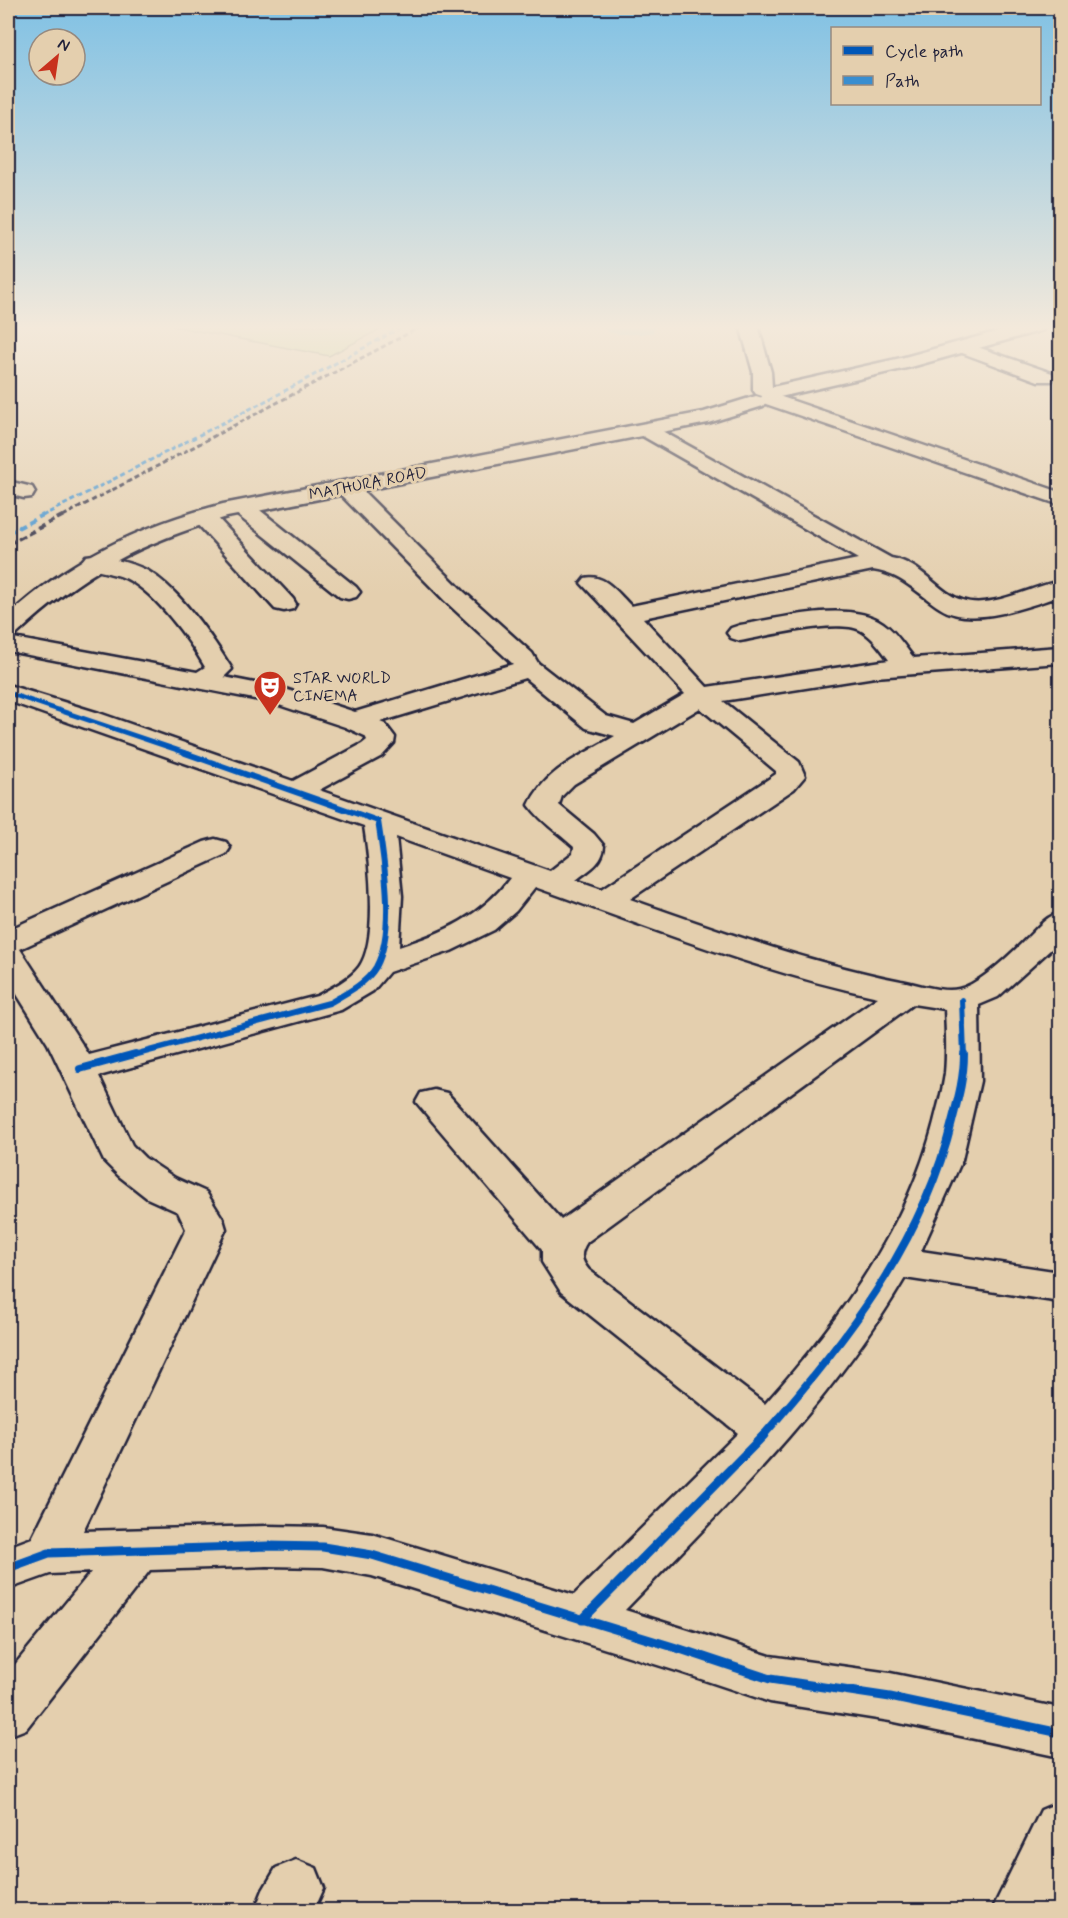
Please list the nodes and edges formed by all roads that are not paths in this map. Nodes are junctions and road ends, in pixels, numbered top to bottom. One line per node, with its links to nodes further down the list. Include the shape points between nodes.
1 (673, 416): 5 (street, MATHURA ROAD)
2 (711, 416): 4 (street, MATHURA ROAD)
3 (818, 416): 7 (street)
4 (646, 430): 5 (street, MATHURA ROAD); 11 (street)
5 (530, 448): 6 (street, MATHURA ROAD); 15 (street, MATHURA ROAD, via 184,510 106,539 57,567)
6 (347, 488): 8 (street, MATHURA ROAD); 22 (street, via 454,596 523,658)
7 (1060, 499)
8 (243, 508): 9 (street, MATHURA ROAD); 14 (street)
9 (204, 517): 10 (street, MATHURA ROAD, via 113,549); 16 (street)
10 (94, 561): 18 (street, MATHURA ROAD, via 36,601); 24 (street, via 148,581 210,651 219,669)
11 (884, 564): 13 (street, via 903,570 951,605 967,610 984,610); 17 (street, via 873,563)
12 (593, 583): 17 (street)
13 (1060, 588)
14 (348, 592)
15 (8, 604)
16 (284, 604)
17 (626, 614): 26 (street)
18 (8, 628)
19 (740, 633): 23 (street, via 837,619 855,620 879,632)
20 (8, 644): 24 (street)
21 (1060, 655): 23 (street)
22 (527, 667): 27 (street); 28 (street, via 596,722)
23 (907, 667): 26 (street)
24 (201, 681): 27 (street, via 276,695)
25 (8, 693): 29 (street)
26 (701, 696): 28 (street); 33 (street, via 789,768 791,776)
27 (355, 721): 29 (street, via 375,730 381,737 380,743)
28 (638, 734): 32 (street, via 564,778 549,793 544,805 550,814 589,846 588,856)
29 (296, 792): 30 (street)
30 (378, 821): 32 (street); 37 (street, via 386,903 384,948)
31 (215, 848): 35 (street)
32 (541, 878): 33 (street); 37 (street, via 480,925)
33 (606, 901): 38 (street, via 756,954 837,978)
34 (1060, 923): 39 (street, via 986,990)
35 (8, 942)
36 (8, 955): 40 (street)
37 (377, 965): 40 (street, via 355,989 330,1003)
38 (907, 992): 39 (street); 42 (street, via 573,1232)
39 (962, 1000): 43 (street, via 962,1080 946,1152 927,1202)
40 (80, 1069): 47 (street, via 117,1152 161,1188 192,1202 206,1230)
41 (434, 1102): 42 (street)
42 (562, 1247): 45 (street, via 561,1265 574,1281)
43 (895, 1262): 44 (street); 45 (street, via 846,1338)
44 (1060, 1287)
45 (768, 1431): 48 (street)
46 (137, 1551): 47 (street); 48 (street, via 267,1546 372,1555); 49 (street)
47 (28, 1561)
48 (582, 1620): 50 (street, via 770,1679 890,1697)
49 (8, 1712)
50 (1060, 1733)
51 (1060, 1830): 52 (street)
52 (1020, 1911)

